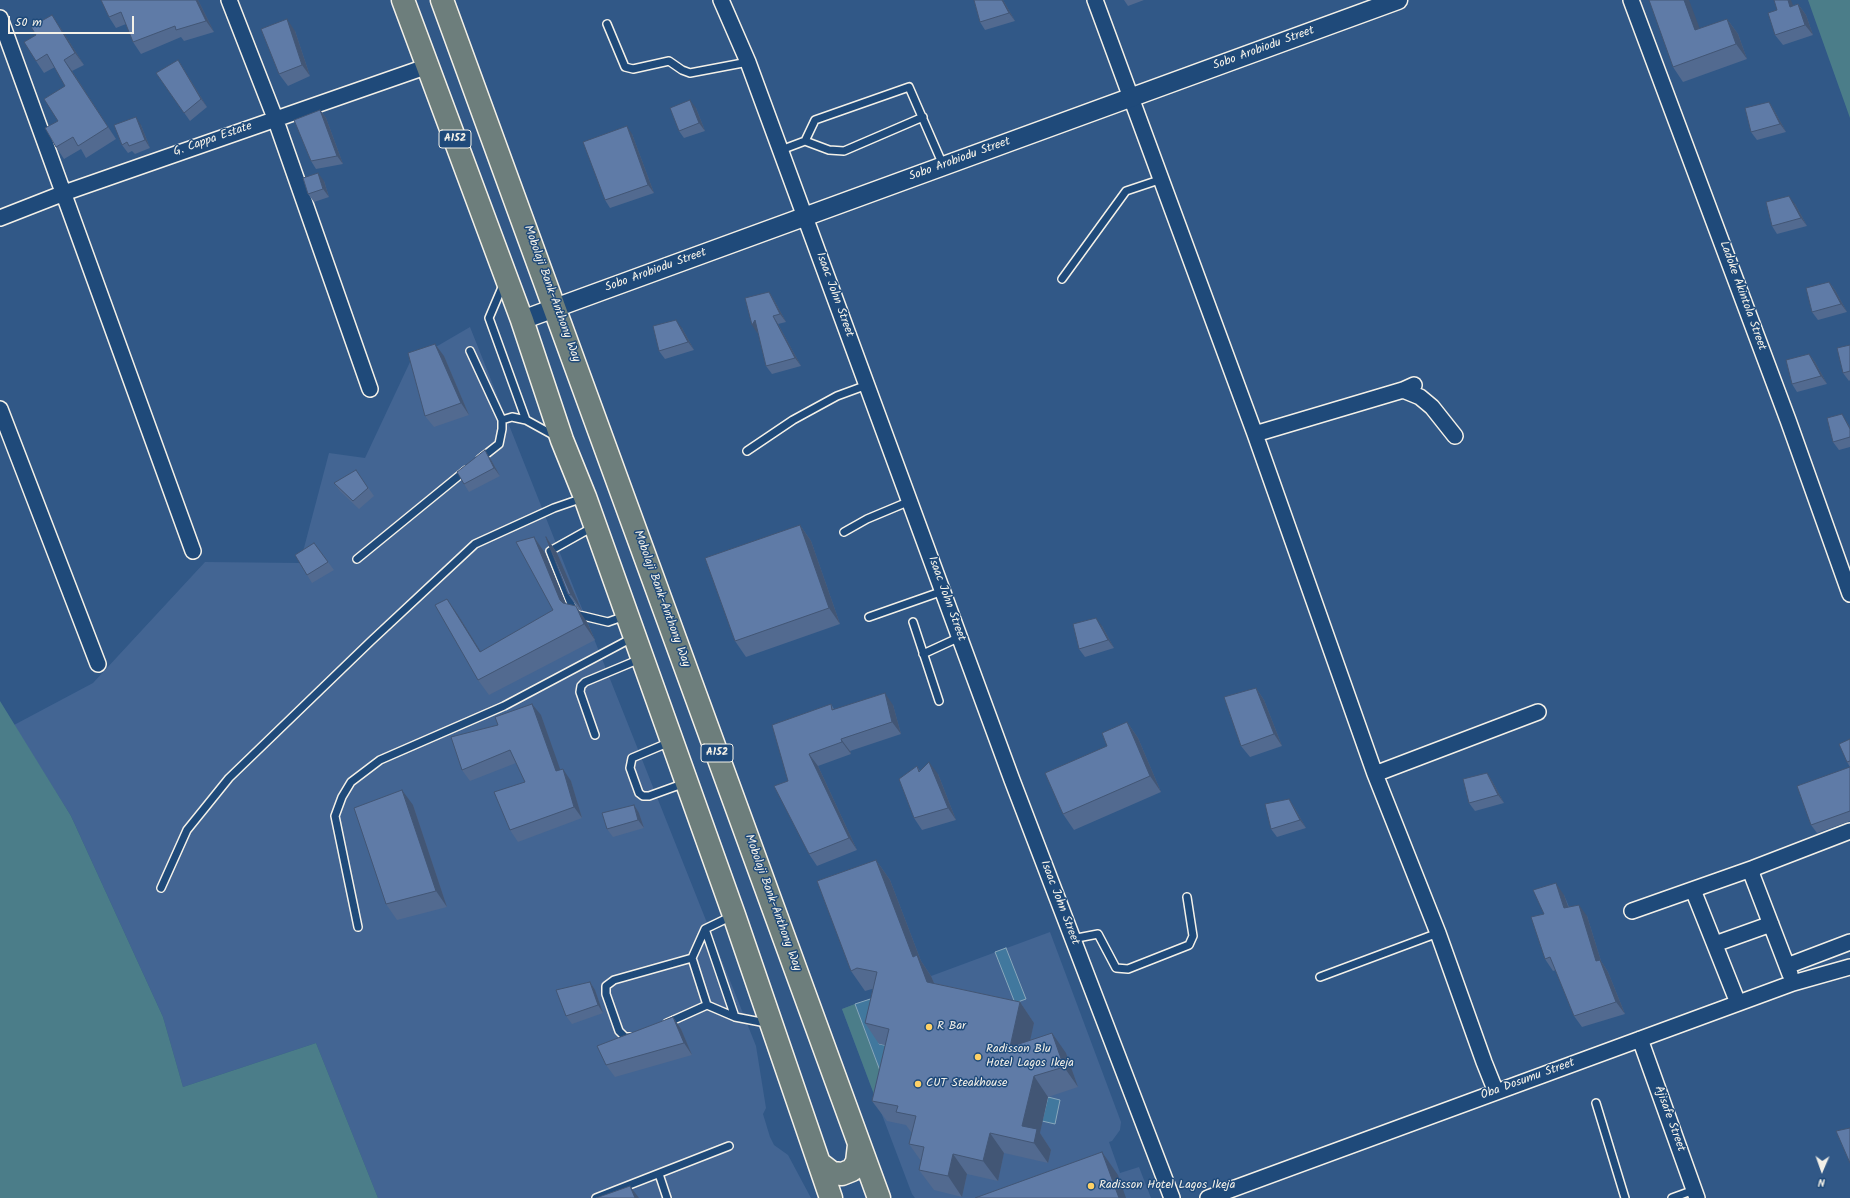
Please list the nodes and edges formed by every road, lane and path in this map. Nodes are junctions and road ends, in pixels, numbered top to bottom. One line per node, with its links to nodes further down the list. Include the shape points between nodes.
1 (230, 0): 14 (street)
2 (403, 0): 11 (main road, A152)
3 (442, 0): 24 (main road, Mobolaji Bank-Anthony Way / A152)
4 (721, 0): 10 (street, Isaac John Street)
5 (1095, 0): 12 (street)
6 (1395, 0): 12 (street, Sobo Arobiodu Street)
7 (1631, 0): 43 (street, Ladoke Akintola Street)
8 (0, 18): 19 (street)
9 (607, 24): 10 (lane, via 625,67 633,69 669,61 690,73)
10 (748, 62): 16 (street, Isaac John Street)
11 (428, 66): 14 (street, G. Cappa Estate); 22 (main road, A152)
12 (1132, 97): 17 (street, Sobo Arobiodu Street); 18 (street)
13 (923, 117): 15 (lane, via 844,151 829,150); 15 (lane, via 909,87 815,120); 17 (lane)
14 (275, 118): 19 (street, G. Cappa Estate); 28 (street)
15 (806, 140): 16 (lane)
16 (781, 150): 20 (street, Isaac John Street)
17 (944, 166): 20 (street, Sobo Arobiodu Street)
18 (1162, 179): 23 (lane, via 1126,191); 32 (street)
19 (64, 193): 21 (street, G. Cappa Estate); 40 (street)
20 (805, 216): 24 (street, Sobo Arobiodu Street); 27 (street, Isaac John Street)
21 (0, 218)
22 (506, 278): 25 (main road, A152); 31 (lane, via 489,318)
23 (1062, 279)
24 (556, 308): 25 (street, Sobo Arobiodu Street); 84 (main road, Mobolaji Bank-Anthony Way / A152)
25 (522, 320): 34 (main road, A152)
26 (470, 351): 30 (lane)
27 (867, 385): 35 (lane, via 837,396 793,420); 37 (street, Isaac John Street)
28 (370, 389)
29 (0, 409): 51 (street)
30 (502, 420): 31 (lane, via 512,417); 41 (lane, via 499,444)
31 (526, 420): 34 (lane)
32 (1255, 434): 33 (street, via 1409,388 1432,407); 56 (street)
33 (1455, 436)
34 (562, 440): 36 (main road, A152)
35 (747, 451)
36 (585, 497): 38 (main road, A152); 60 (lane, via 554,508 475,544 229,778 187,830)
37 (910, 501): 39 (lane); 42 (street, Isaac John Street)
38 (595, 526): 44 (main road, A152); 44 (lane, via 550,551 574,614 608,622)
39 (844, 532)
40 (193, 551)
41 (356, 559)
42 (943, 591): 45 (lane); 47 (street, Isaac John Street)
43 (1850, 594)
44 (627, 615): 48 (main road, A152)
45 (869, 617)
46 (913, 622): 49 (lane)
47 (960, 636): 49 (lane); 69 (street, Isaac John Street)
48 (634, 637): 50 (main road, A152); 66 (lane, via 504,706 380,760 352,782 342,797 335,816)
49 (923, 654): 52 (lane)
50 (642, 658): 54 (lane, via 581,686 580,692); 55 (main road, A152)
51 (98, 664)
52 (939, 702)
53 (1538, 712): 56 (street)
54 (595, 735)
55 (672, 742): 57 (main road, A152); 57 (lane, via 632,758 630,768 639,794 649,796)
56 (1375, 774): 68 (street)
57 (687, 782): 64 (main road, A152)
58 (1850, 831): 59 (street)
59 (1754, 868): 61 (street); 65 (street, via 1752,875)
60 (161, 888)
61 (1693, 890): 63 (street); 71 (street)
62 (1187, 897): 69 (lane, via 1193,936 1190,945 1128,969 1116,968 1098,934)
63 (1632, 911)
64 (734, 915): 67 (lane); 78 (main road, A152)
65 (1771, 924): 70 (street, via 1788,970); 71 (street)
66 (358, 927)
67 (705, 929): 72 (lane); 77 (lane)
68 (1438, 933): 74 (lane); 82 (street)
69 (1072, 939): 93 (street, Isaac John Street)
70 (1850, 942)
71 (1715, 944): 75 (street)
72 (692, 958): 76 (lane); 80 (lane, via 614,980 606,986 606,994 622,1035 626,1038)
73 (1850, 967): 75 (street, Oba Dosumu Street, via 1793,983)
74 (1320, 976)
75 (1738, 1003): 81 (street, Oba Dosumu Street)
76 (706, 1005): 77 (lane); 79 (lane)
77 (735, 1016): 78 (lane)
78 (772, 1024): 86 (main road, A152)
79 (661, 1026)
80 (641, 1034)
81 (1640, 1040): 82 (street, Oba Dosumu Street); 88 (street, Ajisafe Street)
82 (1496, 1092): 94 (street, Oba Dosumu Street)
83 (1596, 1103): 95 (lane)
84 (859, 1145): 86 (main road, via 857,1162 852,1170 842,1174 832,1173); 92 (main road, Mobolaji Bank-Anthony Way / A152)
85 (729, 1146): 87 (lane)
86 (819, 1163): 91 (main road, A152)
87 (659, 1174): 89 (lane); 90 (lane)
88 (1696, 1194): 96 (lane)
89 (596, 1198)
90 (667, 1198)
91 (831, 1198)
92 (879, 1198)
93 (1172, 1198)
94 (1208, 1198)
95 (1624, 1198)
96 (1672, 1198)

